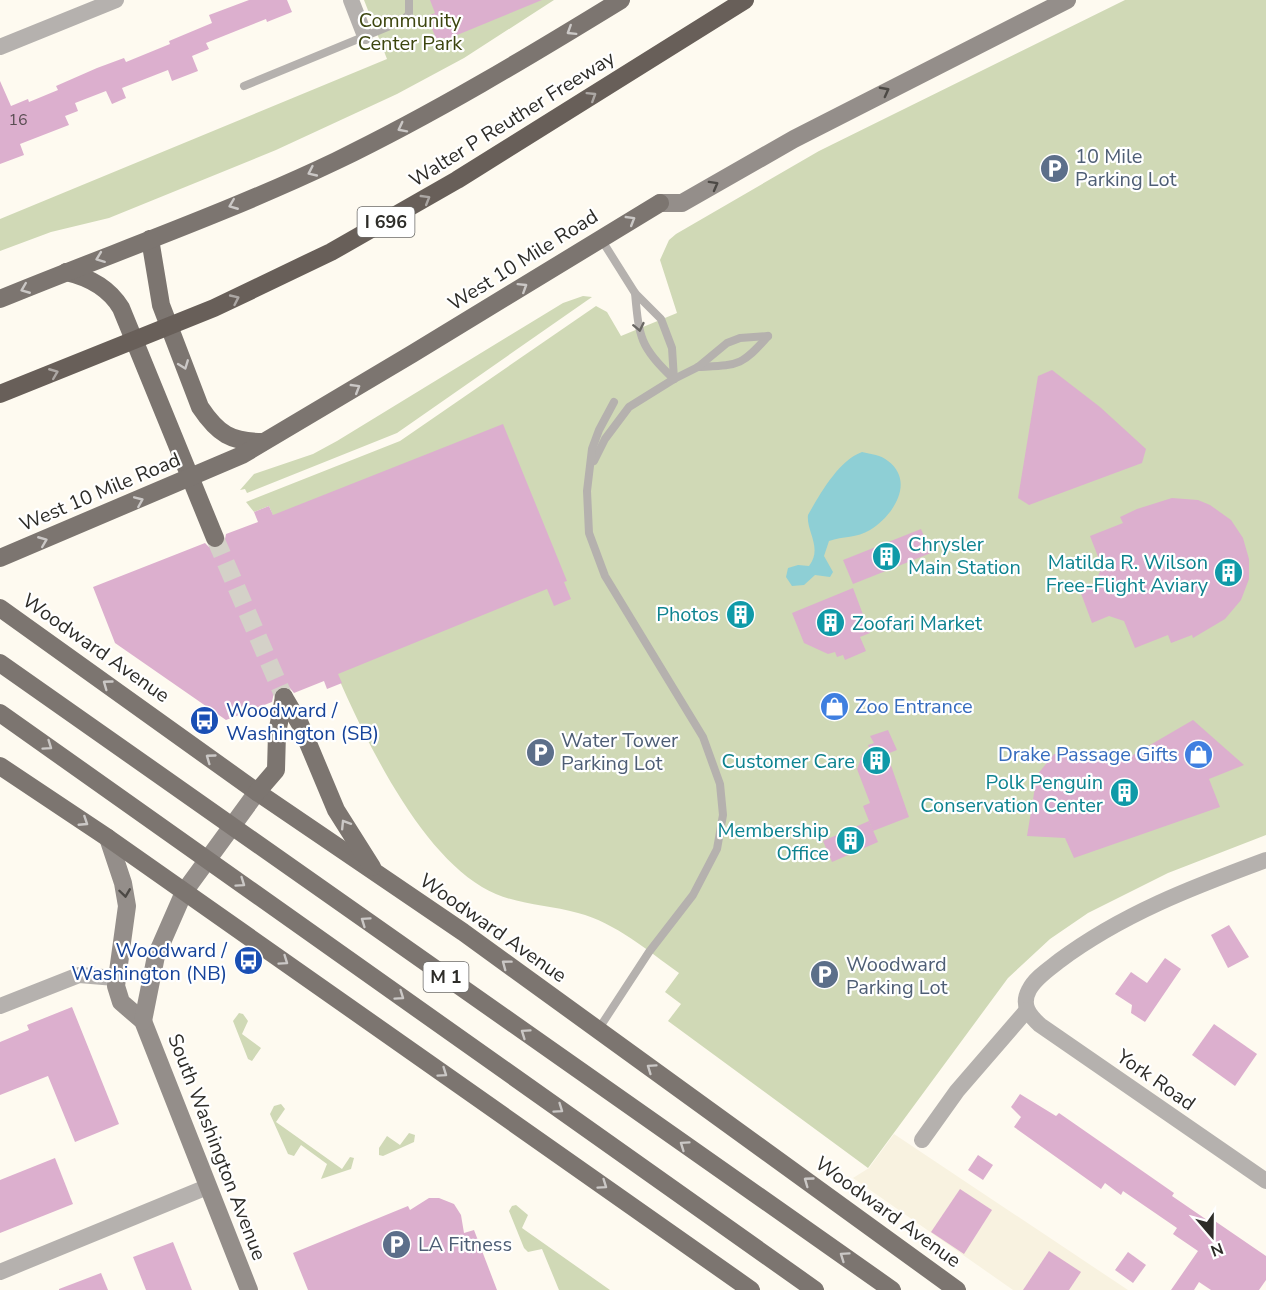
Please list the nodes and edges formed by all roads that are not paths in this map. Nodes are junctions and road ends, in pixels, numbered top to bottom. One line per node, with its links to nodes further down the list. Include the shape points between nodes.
1 (116, 0): 8 (street)
2 (351, 0): 7 (street)
3 (410, 0): 7 (lane, via 409,14 402,21)
4 (621, 0): 11 (main road, one-way to 11, via 432,113 297,179)
5 (745, 0): 17 (highway, Walter P Reuther Freeway / I 696, one-way to 5, via 214,308 331,252 430,196)
6 (1067, 0): 10 (main road, West 10 Mile Road, one-way to 6, via 660,203 682,203 825,123)
7 (365, 36): 9 (lane)
8 (0, 46)
9 (243, 86)
10 (601, 238): 13 (lane); 19 (main road, West 10 Mile Road, one-way to 10)
11 (150, 239): 12 (main road, one-way to 12); 19 (main road, one-way to 19, via 161,305 200,407 221,431 239,441)
12 (66, 272): 14 (main road, one-way to 14); 21 (main road, via 90,279 121,308)
13 (635, 293): 16 (lane, via 661,319 672,348); 16 (lane, one-way to 16, via 638,329 651,358)
14 (0, 299)
15 (698, 367): 15 (lane, via 735,365 748,360 768,336 727,343); 16 (lane)
16 (674, 379): 20 (lane, via 629,407 605,439)
17 (0, 394)
18 (614, 402): 20 (lane, via 595,440)
19 (264, 442): 21 (main road, West 10 Mile Road)
20 (591, 471): 38 (lane, via 588,524 600,567 703,737 720,784 723,805 717,849 704,876)
21 (191, 478): 22 (main road); 23 (main road, West 10 Mile Road, one-way to 21)
22 (216, 538)
23 (0, 558)
24 (0, 608): 25 (main road, Woodward Avenue)
25 (8, 618): 29 (main road, Woodward Avenue, one-way to 25)
26 (0, 663): 46 (main road, M 1, one-way to 26)
27 (0, 713): 45 (main road, M 1, one-way to 45)
28 (0, 766): 30 (main road, one-way to 30)
29 (257, 792): 32 (main road, Woodward Avenue); 32 (main road, one-way to 29, via 336,810 300,724 284,697 277,733 276,770); 33 (main road, South Washington Avenue)
30 (108, 838): 33 (main road); 34 (main road, South Washington Avenue, one-way to 34, via 126,906)
31 (1266, 860): 36 (street, via 1183,891 1103,930 1034,983 1029,990)
32 (376, 873): 38 (main road, Woodward Avenue, one-way to 32)
33 (190, 885): 37 (main road, South Washington Avenue, via 156,956); 44 (main road, one-way to 44)
34 (115, 978): 35 (street, via 79,975); 37 (main road, South Washington Avenue, via 121,1002)
35 (0, 1006)
36 (1027, 1010): 39 (street, via 957,1091); 40 (street, York Road, via 1040,1025)
37 (143, 1021): 41 (main road, South Washington Avenue)
38 (597, 1030): 47 (main road, Woodward Avenue, one-way to 38)
39 (922, 1140)
40 (1266, 1181)
41 (207, 1187): 42 (street); 43 (main road, South Washington Avenue)
42 (0, 1272)
43 (249, 1290)
44 (751, 1290)
45 (815, 1290)
46 (892, 1290)
47 (957, 1290)

